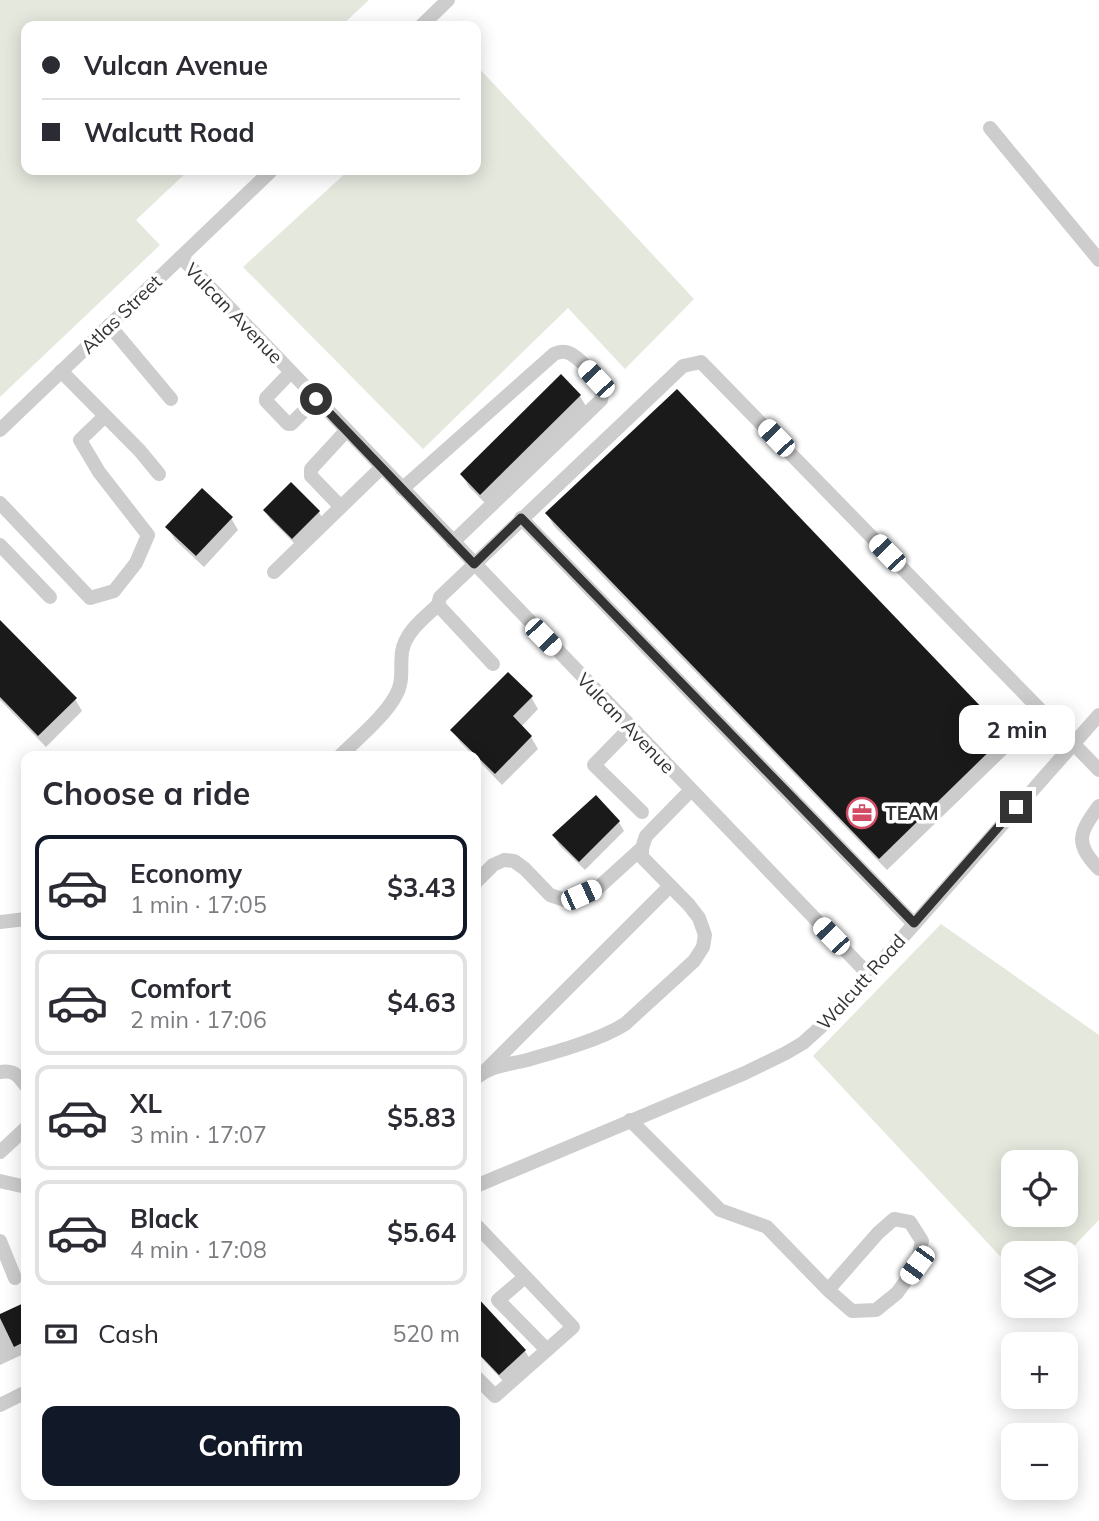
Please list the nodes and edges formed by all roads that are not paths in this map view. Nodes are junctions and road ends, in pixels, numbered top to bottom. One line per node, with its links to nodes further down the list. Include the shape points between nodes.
1 (448, 0): 2 (street)
2 (426, 21)
3 (990, 128): 6 (street)
4 (267, 175): 5 (street, Atlas Street)
5 (181, 257): 7 (street, Atlas Street); 9 (street, Vulcan Avenue)
6 (1099, 260)
7 (109, 325): 8 (street, Atlas Street); 10 (street)
8 (61, 372): 12 (street); 13 (street, Atlas Street)
9 (290, 373): 11 (street, Vulcan Avenue); 11 (street, via 266,398 288,424)
10 (171, 399)
11 (316, 399): 14 (street, Vulcan Avenue)
12 (105, 416): 16 (street); 18 (street, via 80,440 148,535 136,563 114,591 90,598)
13 (0, 430)
14 (346, 431): 15 (street, Vulcan Avenue); 19 (street, via 311,469 312,476)
15 (382, 468): 17 (street, Vulcan Avenue); 19 (street)
16 (159, 474)
17 (402, 489): 21 (street, Vulcan Avenue); 21 (street, via 554,354 562,351 575,356 596,379 601,400)
18 (0, 503)
19 (341, 507): 24 (street)
20 (521, 518): 23 (street); 30 (street, via 683,366 701,362); 42 (street)
21 (453, 542): 23 (street, Vulcan Avenue)
22 (0, 545): 25 (street)
23 (474, 564): 26 (street, via 440,597); 29 (street, Vulcan Avenue)
24 (274, 572)
25 (50, 597)
26 (438, 605): 27 (street); 31 (street, via 408,635 396,697)
27 (493, 664)
28 (1099, 715): 30 (street, Walcutt Road)
29 (631, 728): 33 (street, Vulcan Avenue); 35 (street, via 594,765)
30 (1073, 744): 32 (street); 42 (street, Walcutt Road)
31 (345, 751)
32 (1099, 770)
33 (691, 790): 36 (street, via 646,836); 43 (street, Vulcan Avenue)
34 (1099, 806): 37 (street, via 1081,840 1086,856)
35 (642, 812)
36 (642, 848): 38 (street, via 599,887 565,900 550,895 514,861 493,865); 39 (street, via 642,857)
37 (1099, 869)
38 (481, 877)
39 (670, 886): 45 (street); 45 (street, via 699,918 705,935 694,961 615,1030)
40 (21, 920): 41 (street)
41 (0, 922)
42 (914, 923): 43 (street, Walcutt Road)
43 (869, 975): 47 (street, Walcutt Road, via 834,1015 794,1048)
44 (0, 1072): 46 (street, via 10,1071)
45 (481, 1074)
46 (21, 1079)
47 (631, 1120): 51 (street, Walcutt Road); 57 (street, via 720,1210 767,1227)
48 (21, 1133): 49 (street)
49 (0, 1152)
50 (0, 1181): 52 (street)
51 (481, 1184)
52 (21, 1186)
53 (481, 1230): 55 (street)
54 (0, 1241): 56 (street)
55 (526, 1277): 58 (street, via 573,1327); 58 (street, via 498,1300)
56 (15, 1278)
57 (828, 1290): 57 (street, via 852,1311 876,1310 897,1293 917,1265 922,1241 909,1222 894,1219)
58 (547, 1350): 59 (street, via 495,1396)
59 (481, 1382)
60 (21, 1394): 61 (street)
61 (0, 1405)

